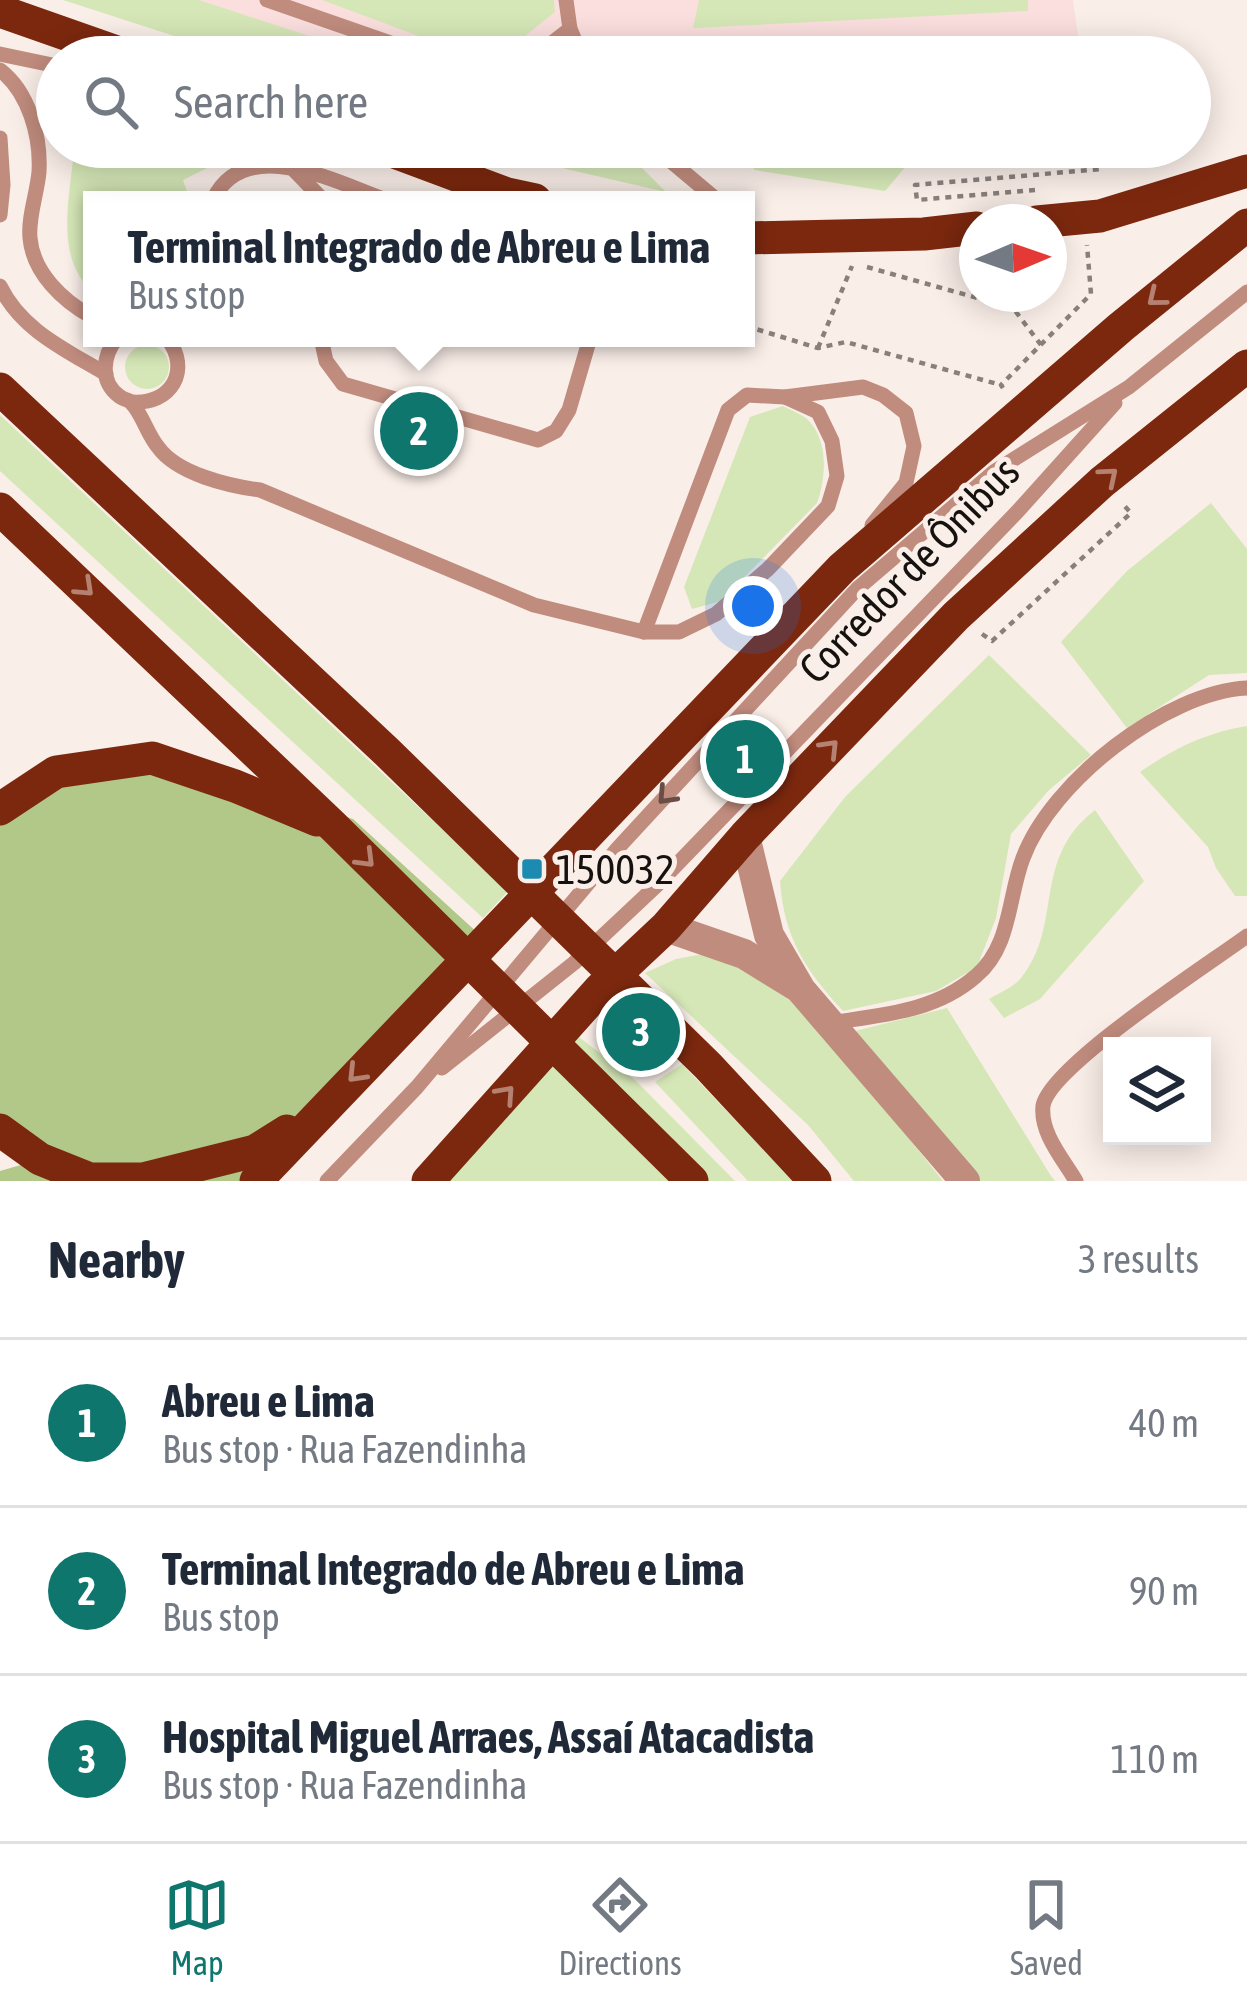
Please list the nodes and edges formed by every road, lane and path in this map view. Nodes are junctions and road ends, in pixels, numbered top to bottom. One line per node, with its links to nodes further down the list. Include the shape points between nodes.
1 (267, 0): 6 (lane)
2 (566, 0): 4 (lane)
3 (0, 11): 5 (highway)
4 (570, 29): 7 (lane); 8 (lane)
5 (71, 36)
6 (371, 36)
7 (561, 36)
8 (573, 36)
9 (0, 54): 10 (lane)
10 (36, 62)
11 (0, 70): 13 (lane, via 32,112)
12 (0, 138): 27 (lane)
13 (36, 143)
14 (39, 168): 34 (lane, via 30,239 44,276)
15 (254, 168): 21 (lane)
16 (293, 168): 22 (lane); 23 (lane)
17 (442, 168): 24 (highway)
18 (679, 168): 25 (lane)
19 (1102, 168): 26 (path, via 915,185)
20 (1247, 171): 28 (highway)
21 (219, 191)
22 (314, 191)
23 (360, 191)
24 (509, 191)
25 (707, 191)
26 (917, 200)
27 (0, 214)
28 (1067, 219)
29 (1247, 225): 51 (highway, one-way to 51)
30 (959, 228): 31 (highway)
31 (755, 234)
32 (0, 286): 43 (lane, via 40,335)
33 (1247, 292): 45 (lane, Corredor de Ônibus)
34 (83, 312)
35 (755, 329): 41 (path)
36 (1041, 345): 41 (path, via 1013,308 854,263)
37 (111, 347): 43 (lane)
38 (172, 347): 48 (lane, via 175,384 157,400)
39 (323, 347): 40 (lane, via 343,384 538,440 556,431 569,410)
40 (587, 347)
41 (818, 348): 44 (path, via 846,342)
42 (1247, 365): 57 (highway, one-way to 42, via 956,616 1102,482)
43 (106, 374): 48 (lane)
44 (1001, 385)
45 (1129, 387): 62 (lane, Corredor de Ônibus, via 656,886 574,964); 62 (lane, Corredor de Ônibus, one-way to 62, via 995,471 857,590 617,848)
46 (0, 389): 69 (highway, via 387,752)
47 (785, 397): 51 (lane, via 863,387 906,413 914,446 906,483); 52 (lane, via 748,395 728,410); 52 (lane, via 818,412 832,442 837,476 828,506 716,614 679,632)
48 (132, 402): 52 (lane, via 160,452 219,484 260,490 534,605)
49 (0, 508): 56 (highway, one-way to 56)
50 (1131, 513): 53 (path, via 992,641)
51 (815, 596): 63 (highway, one-way to 63)
52 (644, 632)
53 (982, 634)
54 (1247, 688): 61 (lane, via 1216,689 1172,708 1085,770 1043,816 1001,940 979,974 940,1000)
55 (0, 809): 56 (highway, via 56,772 152,758)
56 (332, 826): 68 (highway, one-way to 68)
57 (745, 836): 58 (highway); 60 (street, via 770,935)
58 (666, 927): 60 (street, via 744,954); 67 (highway, one-way to 58, via 599,989)
59 (1247, 936): 71 (lane, via 1052,1085 1044,1126)
60 (801, 990): 61 (street)
61 (830, 1023): 70 (street)
62 (417, 1088): 66 (lane, Corredor de Ônibus)
63 (320, 1112): 64 (highway, via 255,1151 143,1179 90,1179 40,1159); 65 (highway)
64 (0, 1130)
65 (256, 1181)
66 (327, 1181)
67 (428, 1181)
68 (692, 1181)
69 (815, 1181)
70 (965, 1181)
71 (1076, 1181)

